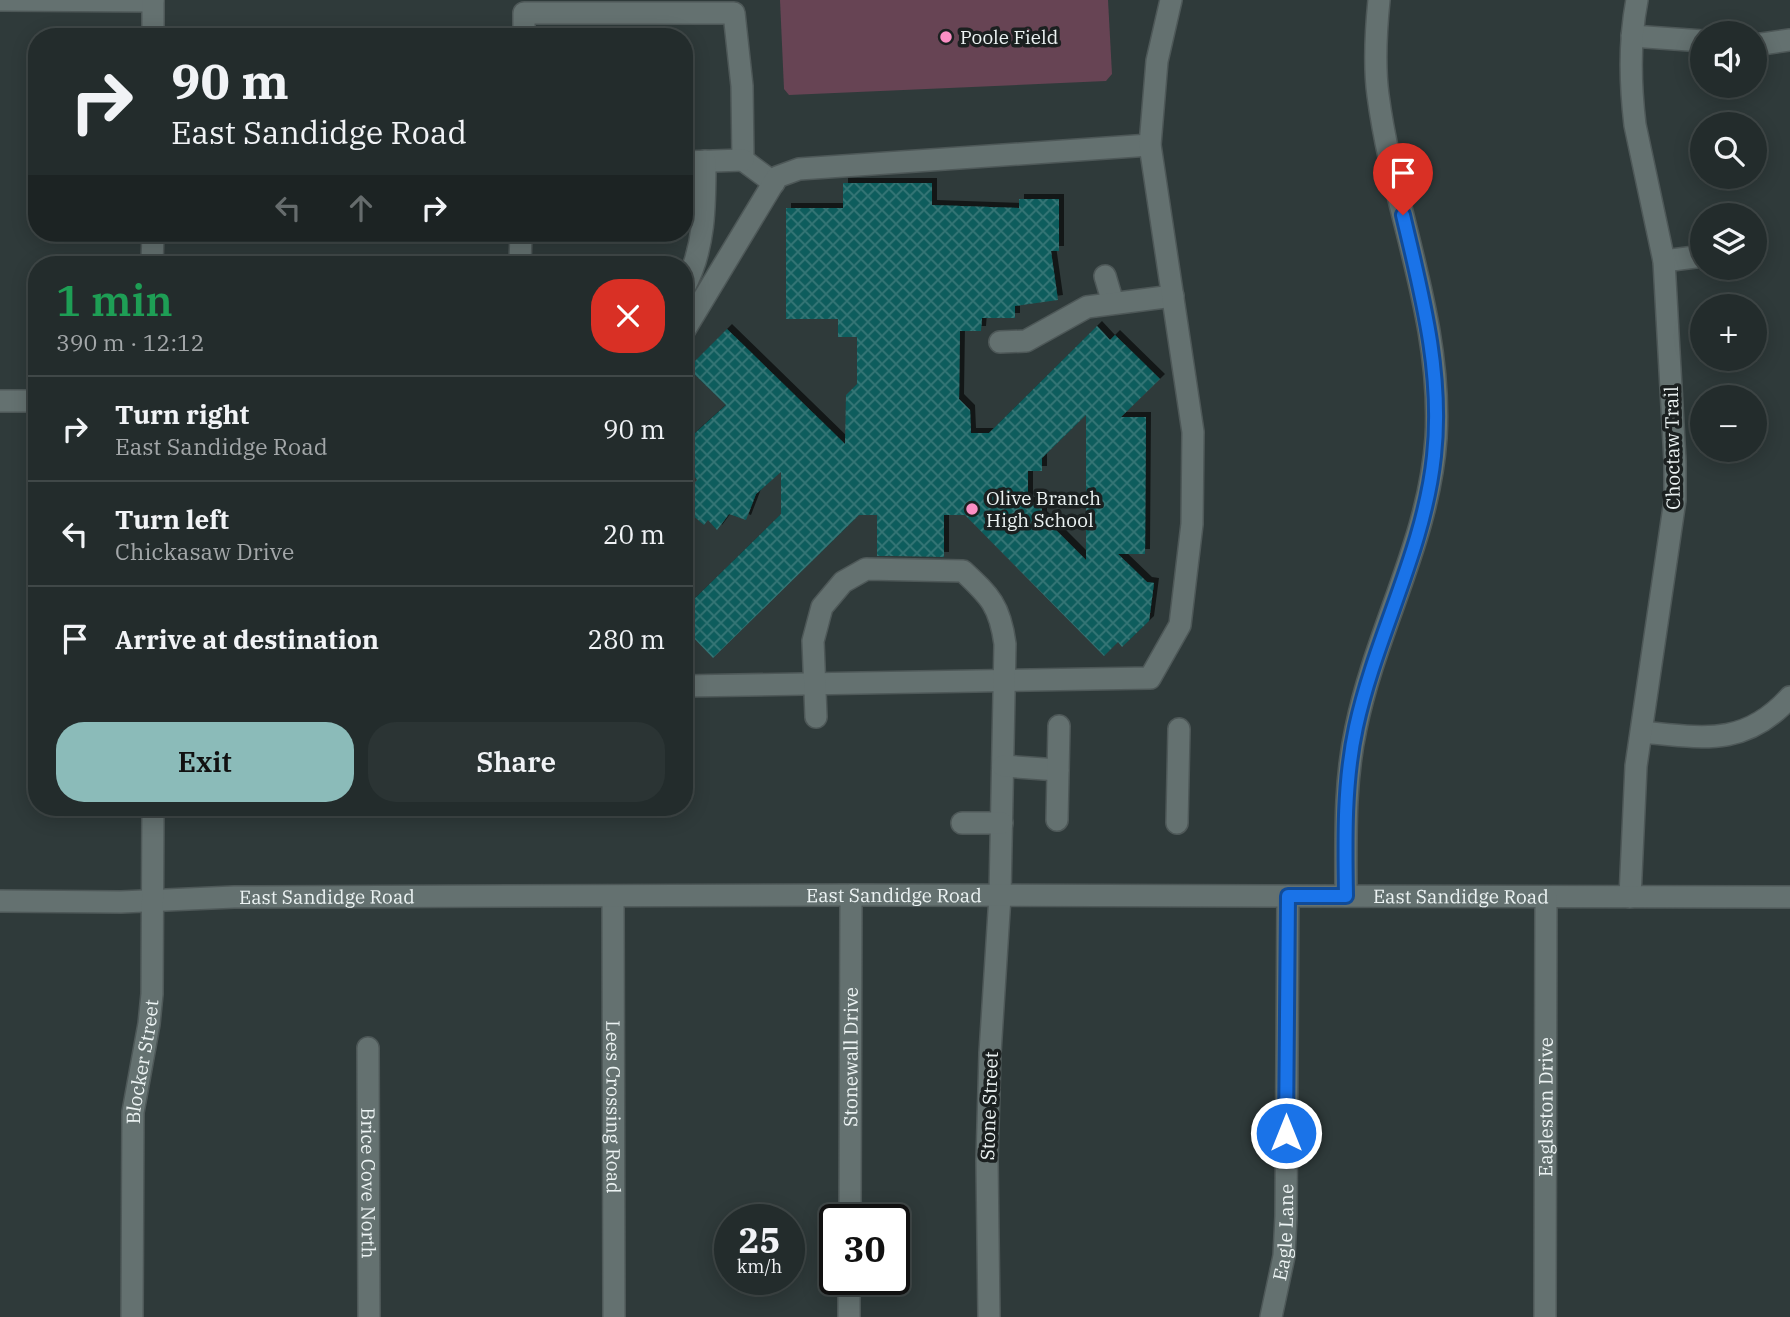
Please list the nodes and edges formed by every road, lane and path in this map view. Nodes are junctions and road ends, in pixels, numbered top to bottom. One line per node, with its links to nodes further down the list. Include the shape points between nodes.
1 (0, 0): 5 (street)
2 (1171, 0): 12 (street, via 1157,61)
3 (1379, 0): 44 (street, via 1378,91 1428,322 1436,437 1426,508 1356,727 1345,821)
4 (1637, 0): 8 (street, Choctaw Trail)
5 (153, 1): 6 (street)
6 (153, 28)
7 (524, 28): 13 (street, via 524,13 734,13 742,86)
8 (1632, 36): 9 (street); 17 (street, Choctaw Trail, via 1635,125)
9 (1690, 40)
10 (1790, 40): 11 (street)
11 (1767, 43)
12 (1150, 145): 15 (street, via 1090,160 799,169 777,177); 20 (street)
13 (743, 160): 14 (street); 15 (street)
14 (694, 162): 18 (street, via 705,209)
15 (774, 183): 22 (street)
16 (1690, 258): 17 (street)
17 (1664, 261): 33 (street, Choctaw Trail, via 1675,500)
18 (693, 271)
19 (1105, 276): 21 (street)
20 (1173, 296): 21 (street); 26 (street, via 1193,432 1192,524 1180,625 1150,678)
21 (1113, 303): 23 (street, via 1087,307 1026,341)
22 (693, 316)
23 (1000, 342)
24 (0, 401): 25 (street)
25 (28, 401)
26 (1004, 681): 27 (street); 27 (street, Stone Street, via 1000,616 989,596 963,571 866,569 843,582 822,607 813,641); 34 (street, Stone Street)
27 (816, 684): 28 (street); 30 (street, Stone Street)
28 (693, 686)
29 (1790, 697): 33 (street, via 1775,713 1739,733 1706,737)
30 (816, 717)
31 (1059, 726): 35 (street)
32 (1178, 729): 40 (street)
33 (1642, 732): 47 (street, Choctaw Trail, via 1635,778)
34 (1003, 766): 35 (street); 39 (street, Stone Street)
35 (1058, 770): 37 (street)
36 (153, 816): 49 (street, Blocker Street)
37 (1057, 820)
38 (962, 823): 39 (street)
39 (1002, 823): 42 (street, Stone Street)
40 (1177, 823)
41 (852, 895): 42 (street, East Sandidge Road); 45 (street, East Sandidge Road); 52 (street, Stonewall Drive)
42 (1000, 896): 43 (street, East Sandidge Road); 58 (street, Stone Street, via 990,1053)
43 (1288, 896): 44 (street, East Sandidge Road); 59 (street, Eagle Lane, via 1286,1216 1282,1272)
44 (1346, 896): 46 (street, East Sandidge Road)
45 (612, 897): 49 (street, East Sandidge Road); 56 (street, Lees Crossing Road)
46 (1546, 897): 47 (street, East Sandidge Road); 60 (street, Eagleston Drive)
47 (1630, 897): 48 (street, East Sandidge Road)
48 (1790, 897)
49 (151, 900): 50 (street, East Sandidge Road); 54 (street, Blocker Street, via 150,1014 133,1124)
50 (0, 901)
51 (368, 1048): 55 (street, Brice Cove North)
52 (850, 1204)
53 (849, 1295): 57 (street)
54 (132, 1317)
55 (369, 1317)
56 (614, 1317)
57 (849, 1317)
58 (989, 1317)
59 (1271, 1317)
60 (1545, 1317)

